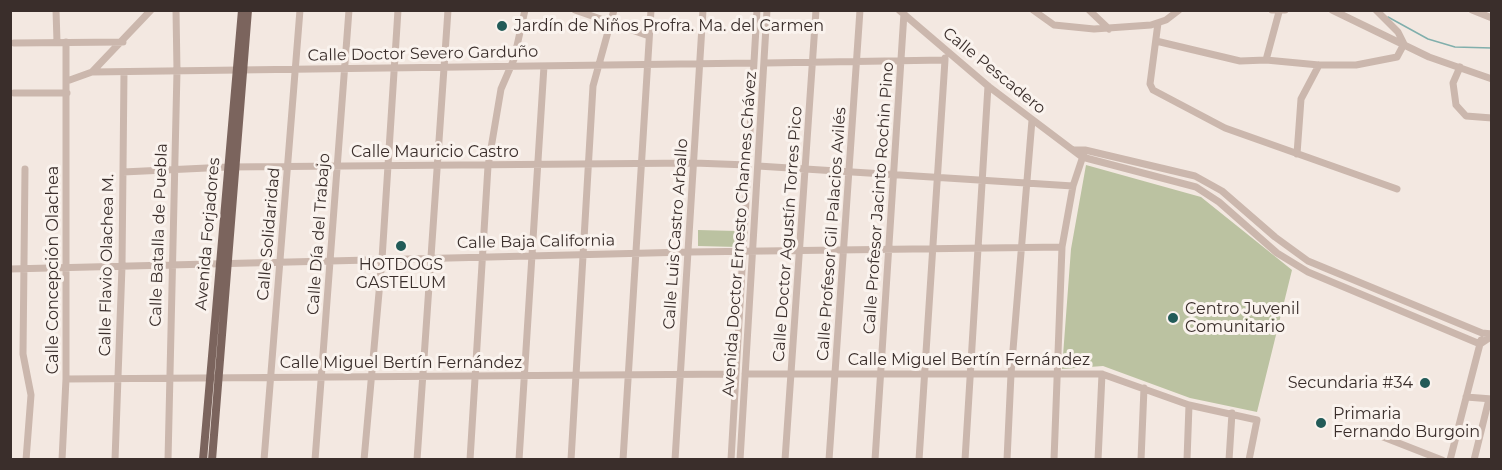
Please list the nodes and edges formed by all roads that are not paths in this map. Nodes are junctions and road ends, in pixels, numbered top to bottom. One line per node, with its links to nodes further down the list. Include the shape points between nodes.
1 (56, 10): 33 (street)
2 (151, 10): 35 (street)
3 (176, 10): 58 (street, Calle Batalla de Puebla)
4 (242, 10): 56 (main road, Avenida Forjadores)
5 (248, 10): 56 (main road, Avenida Forjadores)
6 (300, 10): 57 (street, Calle Solidaridad)
7 (349, 10): 55 (street, Calle Día del Trabajo)
8 (398, 10): 53 (street)
9 (448, 10): 54 (street)
10 (525, 10): 49 (street)
11 (575, 10): 28 (street)
12 (614, 10): 28 (street)
13 (651, 10): 31 (street)
14 (703, 10): 46 (street, Calle Luis Castro Arballo)
15 (757, 10): 44 (street, Avenida Doctor Ernesto Channes Chávez)
16 (767, 10): 45 (street, Avenida Doctor Ernesto Channes Chávez)
17 (816, 10): 43 (street, Calle Doctor Agustín Torres Pico)
18 (860, 10): 41 (street, Calle Profesor Gil Palacios Avilés)
19 (1033, 10): 30 (street, via 1059,27)
20 (1089, 10): 30 (street)
21 (1179, 10): 29 (street)
22 (1332, 10): 37 (street)
23 (1376, 10): 37 (street)
24 (1472, 10): 27 (street)
25 (1279, 11): 40 (street)
26 (902, 12): 38 (street, Calle Pescadero); 42 (street, Calle Profesor Jacinto Rochin Pino)
27 (1491, 18)
28 (611, 23): 31 (street); 51 (street)
29 (1158, 23): 30 (street); 32 (street)
30 (1109, 29)
31 (649, 36): 47 (street)
32 (1156, 41): 40 (street, via 1240,61); 69 (street, via 1151,89 1225,128)
33 (57, 42): 34 (street); 36 (street)
34 (66, 42): 35 (street); 62 (street, Calle Concepción Olachea)
35 (123, 42): 59 (street)
36 (14, 43)
37 (1404, 44): 48 (street, via 1397,57 1356,65); 52 (street)
38 (946, 50): 39 (street); 63 (street, Calle Pescadero)
39 (945, 60): 42 (street); 88 (street)
40 (1266, 60): 48 (street)
41 (857, 61): 42 (street); 43 (street); 85 (street, Calle Profesor Gil Palacios Avilés)
42 (901, 61): 87 (street, Calle Profesor Jacinto Rochin Pino)
43 (813, 62): 45 (street); 82 (street, Calle Doctor Agustín Torres Pico)
44 (754, 63): 46 (street, Calle Doctor Severo Garduño); 75 (street, Avenida Doctor Ernesto Channes Chávez)
45 (765, 63): 79 (street, Avenida Doctor Ernesto Channes Chávez)
46 (700, 64): 47 (street, Calle Doctor Severo Garduño); 70 (street, Calle Luis Castro Arballo)
47 (649, 65): 51 (street, Calle Doctor Severo Garduño); 71 (street)
48 (1319, 65): 69 (street, via 1301,99)
49 (511, 66): 50 (street, Calle Doctor Severo Garduño); 54 (street, Calle Doctor Severo Garduño); 78 (street, via 501,89)
50 (544, 66): 51 (street, Calle Doctor Severo Garduño); 73 (street)
51 (598, 66): 74 (street)
52 (1460, 67): 61 (street); 66 (street, via 1453,83 1456,105 1466,116)
53 (394, 68): 54 (street, Calle Doctor Severo Garduño); 55 (street, Calle Doctor Severo Garduño); 77 (street)
54 (444, 68): 72 (street)
55 (345, 69): 57 (street, Calle Doctor Severo Garduño); 76 (street, Calle Día del Trabajo)
56 (240, 70): 57 (street, Calle Doctor Severo Garduño); 58 (street, Calle Doctor Severo Garduño); 80 (main road, Avenida Forjadores)
57 (295, 70): 81 (street, Calle Solidaridad)
58 (177, 71): 60 (street, Calle Doctor Severo Garduño); 83 (street, Calle Batalla de Puebla)
59 (92, 72): 60 (street, Calle Doctor Severo Garduño); 62 (street)
60 (124, 72): 86 (street, Calle Flavio Olachea M.)
61 (1491, 79)
62 (67, 81): 65 (street, Calle Concepción Olachea)
63 (988, 86): 67 (street, Calle Pescadero); 89 (street)
64 (14, 93): 65 (street)
65 (68, 93): 116 (street, Calle Concepción Olachea)
66 (1491, 118)
67 (1032, 120): 68 (street, Calle Pescadero); 90 (street)
68 (1084, 154): 91 (street); 93 (street, via 1195,176 1222,191); 94 (street, via 1196,188)
69 (1296, 154): 92 (street)
70 (694, 163): 71 (street, Calle Mauricio Castro); 75 (street, Calle Mauricio Castro); 104 (street, Calle Luis Castro Arballo)
71 (642, 164): 74 (street, Calle Mauricio Castro); 105 (street)
72 (438, 165): 77 (street, Calle Mauricio Castro); 78 (street, Calle Mauricio Castro); 108 (street)
73 (538, 165): 74 (street, Calle Mauricio Castro); 78 (street, Calle Mauricio Castro); 107 (street)
74 (588, 165): 106 (street)
75 (748, 165): 102 (street, Avenida Doctor Ernesto Channes Chávez)
76 (338, 166): 77 (street, Calle Mauricio Castro); 81 (street, Calle Mauricio Castro); 111 (street, Calle Día del Trabajo)
77 (388, 166): 110 (street)
78 (488, 166): 109 (street)
79 (758, 166): 82 (street); 103 (street, Avenida Doctor Ernesto Channes Chávez)
80 (232, 167): 81 (street, Calle Mauricio Castro); 83 (street, Calle Mauricio Castro); 113 (main road, Avenida Forjadores)
81 (288, 167): 112 (street, Calle Solidaridad)
82 (806, 168): 85 (street); 101 (street, Calle Doctor Agustín Torres Pico)
83 (174, 169): 86 (street, Calle Mauricio Castro); 114 (street, Calle Batalla de Puebla)
84 (25, 170): 117 (street)
85 (850, 171): 87 (street); 99 (street, Calle Profesor Gil Palacios Avilés)
86 (123, 172): 115 (street, Calle Flavio Olachea M.)
87 (893, 173): 88 (street); 100 (street, Calle Profesor Jacinto Rochin Pino)
88 (938, 176): 89 (street); 97 (street)
89 (982, 179): 90 (street); 98 (street)
90 (1027, 182): 91 (street); 96 (street)
91 (1073, 186): 95 (street)
92 (1397, 189)
93 (1254, 219): 94 (street); 119 (street, via 1308,261)
94 (1246, 226): 120 (street, via 1292,263)
95 (1062, 246): 96 (street, Calle Baja California); 135 (street)
96 (1020, 247): 98 (street, Calle Baja California); 130 (street)
97 (933, 248): 98 (street, Calle Baja California); 100 (street, Calle Baja California); 129 (street)
98 (978, 248): 124 (street)
99 (845, 249): 100 (street, Calle Baja California); 101 (street, Calle Baja California); 127 (street, Calle Profesor Gil Palacios Avilés)
100 (889, 249): 128 (street, Calle Profesor Jacinto Rochin Pino)
101 (800, 250): 103 (street, Calle Baja California); 126 (street, Calle Doctor Agustín Torres Pico)
102 (744, 251): 103 (street, Calle Baja California); 104 (street, Calle Baja California); 125 (street, Avenida Doctor Ernesto Channes Chávez)
103 (752, 251): 125 (street, Avenida Doctor Ernesto Channes Chávez)
104 (689, 252): 105 (street, Calle Baja California); 134 (street, Calle Luis Castro Arballo)
105 (635, 253): 106 (street, Calle Baja California); 133 (street)
106 (582, 255): 107 (street, Calle Baja California); 132 (street)
107 (531, 256): 109 (street, Calle Baja California); 139 (street)
108 (431, 257): 109 (street, Calle Baja California); 110 (street, Calle Baja California); 137 (street)
109 (481, 257): 138 (street)
110 (382, 259): 111 (street, Calle Baja California); 143 (street)
111 (331, 261): 112 (street, Calle Baja California); 136 (street, Calle Día del Trabajo)
112 (280, 262): 113 (street, Calle Baja California); 142 (street, Calle Solidaridad)
113 (224, 263): 114 (street, Calle Baja California); 141 (main road, Avenida Forjadores)
114 (171, 264): 115 (street, Calle Baja California); 140 (street, Calle Batalla de Puebla)
115 (122, 266): 116 (street, Calle Baja California); 144 (street, Calle Flavio Olachea M.)
116 (67, 267): 117 (street, Calle Baja California); 145 (street, Calle Concepción Olachea)
117 (25, 268): 118 (street, Calle Baja California); 154 (street, via 23,354 31,395)
118 (10, 269)
119 (1366, 286): 120 (street); 121 (street)
120 (1361, 295): 123 (street)
121 (1482, 333): 122 (street); 123 (street)
122 (1491, 335): 123 (street)
123 (1480, 344): 147 (street)
124 (971, 373): 129 (street, Calle Miguel Bertín Fernández); 130 (street, Calle Miguel Bertín Fernández); 175 (street)
125 (740, 374): 126 (street, Calle Miguel Bertín Fernández); 134 (street, Calle Miguel Bertín Fernández); 169 (street, Avenida Doctor Ernesto Channes Chávez); 170 (street, Avenida Doctor Ernesto Channes Chávez)
126 (793, 374): 127 (street, Calle Miguel Bertín Fernández); 171 (street, Calle Doctor Agustín Torres Pico)
127 (837, 374): 128 (street, Calle Miguel Bertín Fernández); 172 (street, Calle Profesor Gil Palacios Avilés)
128 (881, 374): 129 (street, Calle Miguel Bertín Fernández); 173 (street, Calle Profesor Jacinto Rochin Pino)
129 (925, 374): 174 (street)
130 (1011, 374): 135 (street, Calle Miguel Bertín Fernández); 176 (street)
131 (1102, 374): 135 (street, Calle Miguel Bertín Fernández); 146 (street, Calle Miguel Bertín Fernández); 178 (street)
132 (576, 375): 133 (street, Calle Miguel Bertín Fernández); 139 (street, Calle Miguel Bertín Fernández); 166 (street)
133 (628, 375): 134 (street, Calle Miguel Bertín Fernández); 167 (street)
134 (680, 375): 168 (street, Calle Luis Castro Arballo)
135 (1058, 375): 177 (street)
136 (322, 376): 142 (street, Calle Miguel Bertín Fernández); 143 (street, Calle Miguel Bertín Fernández); 161 (street, Calle Día del Trabajo)
137 (424, 376): 138 (street, Calle Miguel Bertín Fernández); 143 (street, Calle Miguel Bertín Fernández); 163 (street)
138 (476, 376): 139 (street, Calle Miguel Bertín Fernández); 164 (street)
139 (524, 376): 165 (street)
140 (169, 377): 141 (street, Calle Miguel Bertín Fernández); 144 (street, Calle Miguel Bertín Fernández); 157 (street, Calle Batalla de Puebla)
141 (214, 377): 142 (street, Calle Miguel Bertín Fernández); 158 (main road, Avenida Forjadores); 159 (main road, Avenida Forjadores)
142 (270, 377): 160 (street, Calle Solidaridad)
143 (372, 377): 162 (street)
144 (118, 378): 145 (street, Calle Miguel Bertín Fernández); 156 (street, Calle Flavio Olachea M.)
145 (66, 379): 155 (street, Calle Concepción Olachea)
146 (1144, 388): 149 (street, Calle Miguel Bertín Fernández); 179 (street)
147 (1466, 397): 148 (street); 184 (street)
148 (1490, 399): 151 (street)
149 (1189, 405): 150 (street, Calle Miguel Bertín Fernández); 180 (street)
150 (1232, 413): 181 (street); 182 (street, Calle Miguel Bertín Fernández, via 1258,421)
151 (1481, 433): 152 (street); 185 (street)
152 (1491, 433)
153 (1378, 435): 183 (street)
154 (26, 459)
155 (62, 459)
156 (115, 459)
157 (168, 459)
158 (203, 459)
159 (212, 459)
160 (264, 459)
161 (315, 459)
162 (364, 459)
163 (417, 459)
164 (470, 459)
165 (519, 459)
166 (571, 459)
167 (623, 459)
168 (675, 459)
169 (731, 459)
170 (740, 459)
171 (785, 459)
172 (829, 459)
173 (875, 459)
174 (919, 459)
175 (965, 459)
176 (1007, 459)
177 (1054, 459)
178 (1098, 459)
179 (1141, 459)
180 (1187, 459)
181 (1229, 459)
182 (1249, 459)
183 (1442, 459)
184 (1450, 459)
185 (1474, 459)

